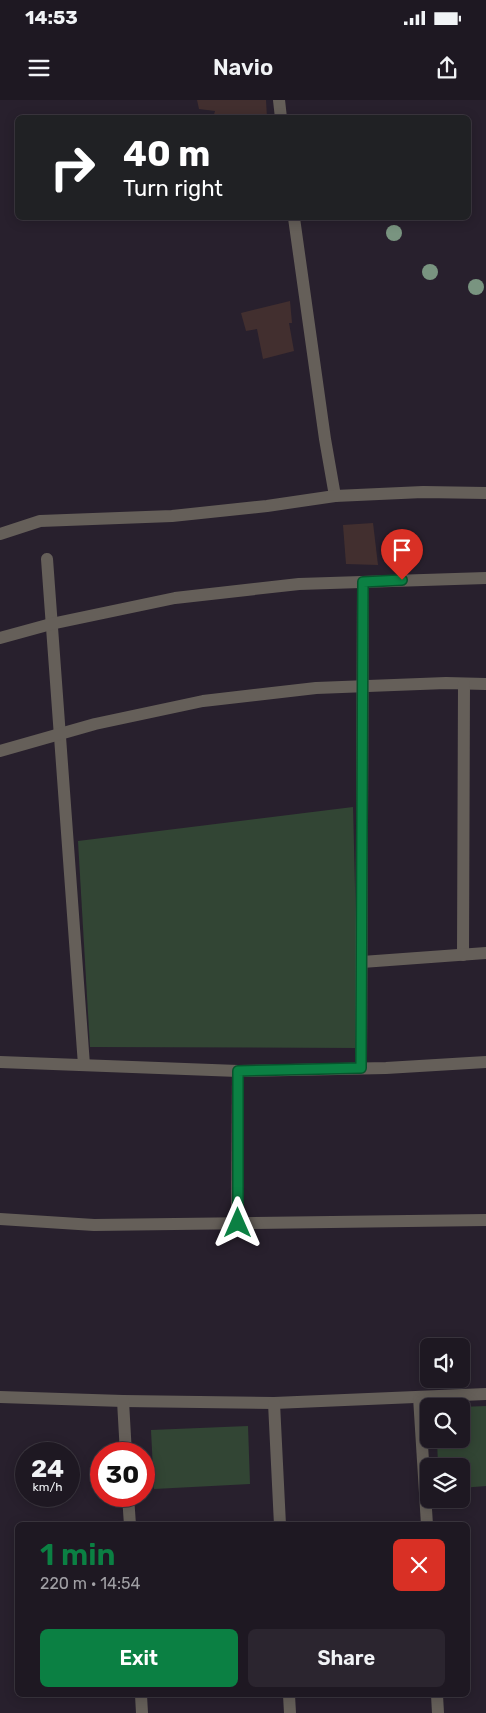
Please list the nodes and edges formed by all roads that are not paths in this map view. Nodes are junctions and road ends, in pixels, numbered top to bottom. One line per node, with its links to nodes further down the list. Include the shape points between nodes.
1 (279, 100): 2 (street)
2 (280, 115)
3 (294, 220): 5 (street)
4 (486, 493): 5 (street)
5 (335, 496): 6 (street, via 172,516 40,521)
6 (0, 534)
7 (47, 559): 10 (street)
8 (486, 578): 9 (street)
9 (363, 582): 10 (street, via 299,584 176,598); 14 (street)
10 (51, 624): 11 (street); 15 (street)
11 (0, 638)
12 (464, 684): 13 (street); 14 (street); 18 (street)
13 (486, 684)
14 (362, 686): 15 (street, via 203,701); 19 (street)
15 (59, 734): 16 (street); 22 (street)
16 (0, 750)
17 (486, 953): 18 (street)
18 (464, 954): 19 (street)
19 (362, 962): 23 (street)
20 (0, 1062): 22 (street)
21 (486, 1062): 23 (street)
22 (84, 1065): 24 (street)
23 (361, 1068): 24 (street)
24 (238, 1071): 27 (street)
25 (0, 1219): 27 (street, via 94,1224)
26 (486, 1220): 27 (street)
27 (238, 1223)
28 (486, 1394): 30 (street)
29 (0, 1397): 31 (street)
30 (419, 1398): 32 (street); 37 (street)
31 (123, 1401): 32 (street); 33 (street)
32 (274, 1403): 36 (street)
33 (125, 1442)
34 (129, 1507): 35 (street)
35 (130, 1522)
36 (280, 1522)
37 (427, 1522)
38 (141, 1697): 41 (street)
39 (289, 1697): 42 (street)
40 (437, 1697): 43 (street)
41 (142, 1713)
42 (290, 1713)
43 (438, 1713)

